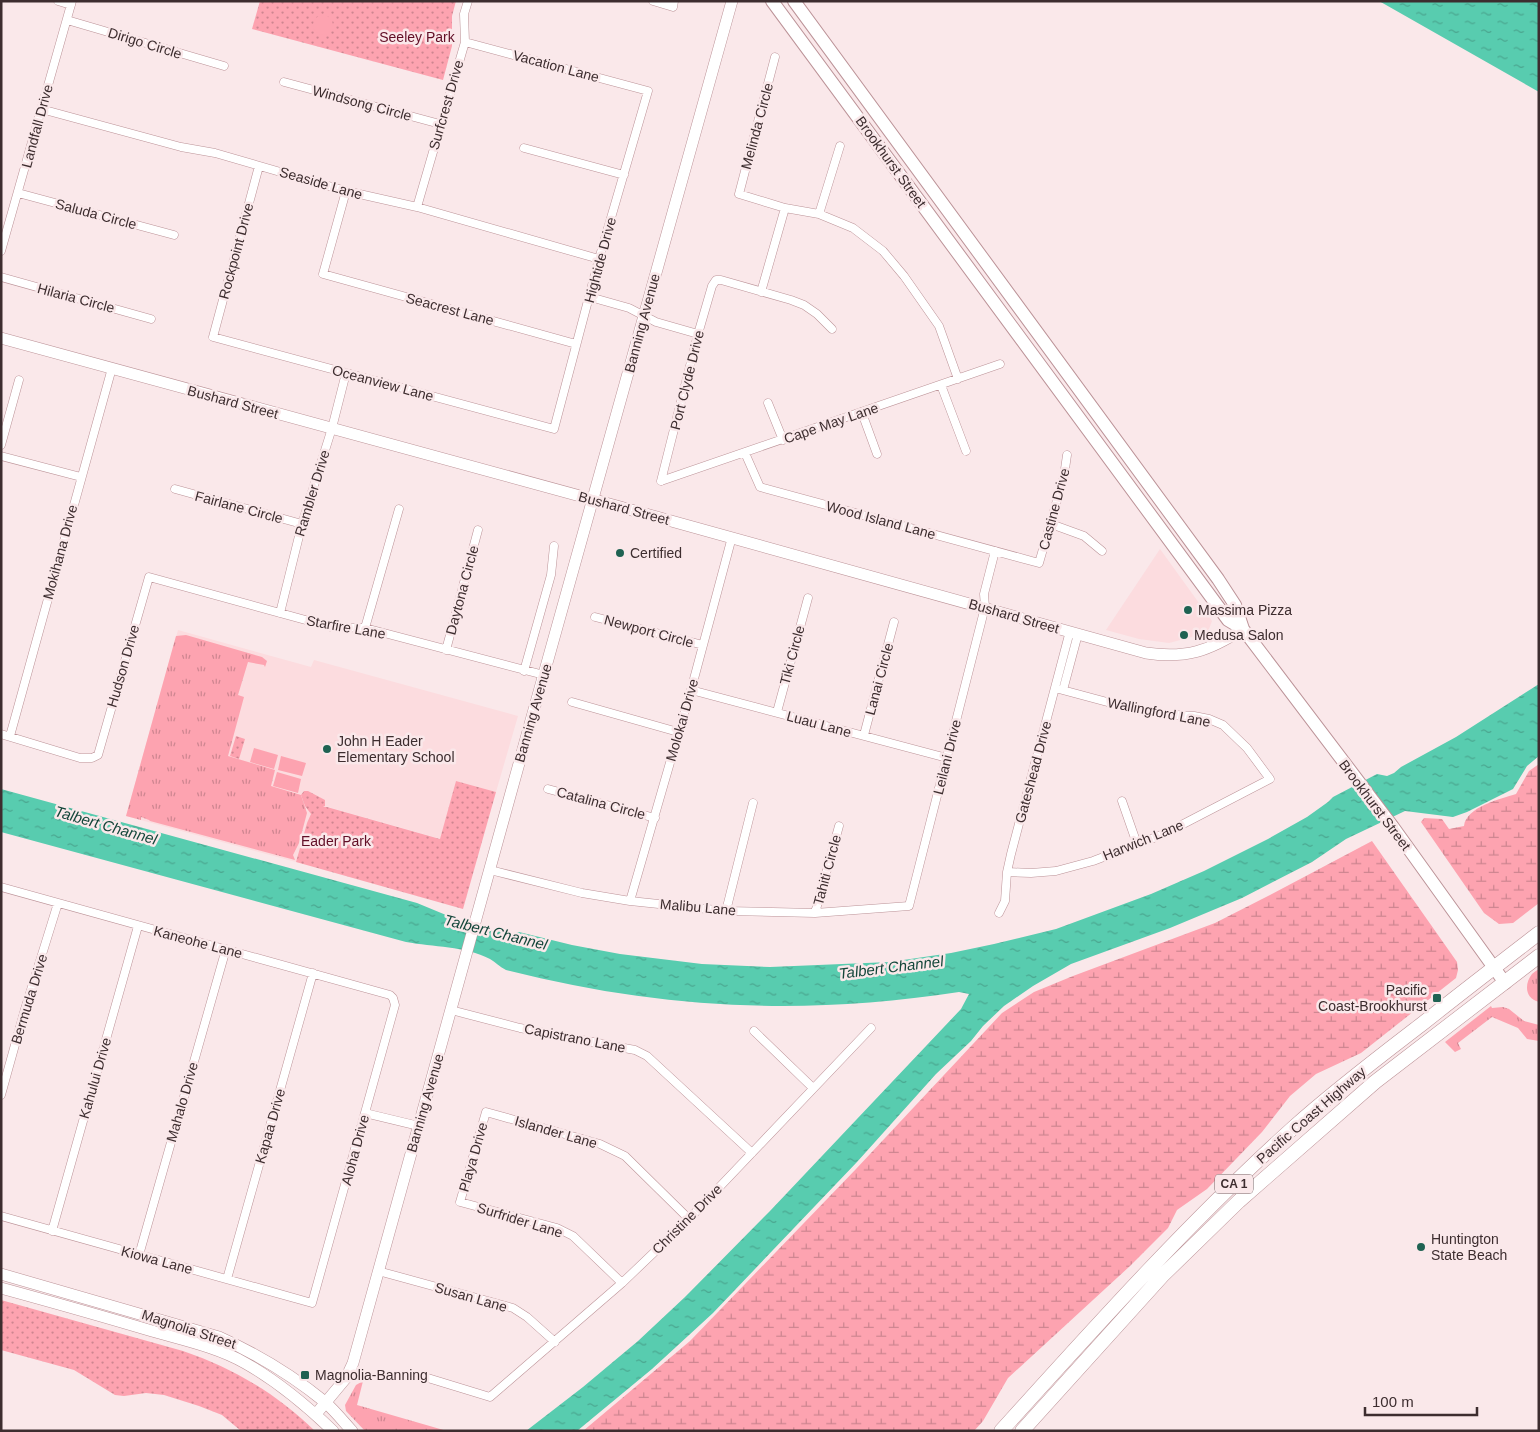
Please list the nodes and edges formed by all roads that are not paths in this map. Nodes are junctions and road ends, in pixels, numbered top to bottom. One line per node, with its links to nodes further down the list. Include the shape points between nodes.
1 (58, 1): 7 (street)
2 (468, 1): 10 (street, Surfcrest Drive, via 464,14)
3 (653, 1): 8 (street)
4 (732, 1): 33 (street, Banning Avenue)
5 (772, 1): 35 (main road, Brookhurst Street)
6 (794, 1): 32 (main road, Brookhurst Street)
7 (72, 3): 9 (street, Landfall Drive)
8 (673, 4)
9 (67, 20): 12 (street, Dirigo Circle); 15 (street, Landfall Drive)
10 (465, 42): 14 (street, Vacation Lane); 16 (street, Surfcrest Drive)
11 (775, 57): 24 (street, Melinda Circle, via 739,194)
12 (224, 66)
13 (284, 82): 16 (street, Windsong Circle)
14 (648, 90): 20 (street, Hightide Drive)
15 (41, 109): 19 (street, Seaside Lane); 22 (street, Landfall Drive)
16 (440, 124): 23 (street, Surfcrest Drive)
17 (840, 146): 25 (street)
18 (524, 148): 20 (street)
19 (259, 166): 21 (street, Seaside Lane); 38 (street, Rockpoint Drive)
20 (624, 175): 28 (street, Hightide Drive)
21 (346, 191): 23 (street, Seaside Lane); 40 (street, Seacrest Lane, via 323,274)
22 (18, 193): 26 (street, Saluda Circle); 27 (street, Landfall Drive)
23 (417, 208): 28 (street, Seaside Lane)
24 (784, 208): 25 (street); 30 (street)
25 (819, 214): 44 (street, via 853,228 883,251 939,326)
26 (174, 235)
27 (1, 251)
28 (599, 259): 31 (street, Hightide Drive)
29 (1, 277): 34 (street, Hilaria Circle)
30 (761, 292): 36 (street, via 804,305); 37 (street, Port Clyde Drive, via 716,280)
31 (590, 296): 33 (street); 40 (street, Hightide Drive)
32 (1023, 313): 35 (main road); 78 (main road, Brookhurst Street, via 1218,579 1239,613)
33 (644, 316): 37 (street); 61 (street, Banning Avenue)
34 (151, 318)
35 (1010, 323): 78 (main road, Brookhurst Street, via 1228,620)
36 (832, 329)
37 (698, 334): 59 (street, Port Clyde Drive)
38 (213, 337): 43 (street, Oceanview Lane)
39 (1, 338): 42 (street, Bushard Street)
40 (576, 344): 50 (street, Hightide Drive)
41 (1000, 364): 44 (street, Cape May Lane)
42 (112, 368): 49 (street, Bushard Street); 58 (street, Mokihana Drive)
43 (346, 373): 49 (street, Rambler Drive); 50 (street, Oceanview Lane)
44 (958, 379): 46 (street, Cape May Lane)
45 (20, 380): 52 (street)
46 (941, 386): 48 (street, Cape May Lane); 53 (street)
47 (768, 403): 51 (street)
48 (862, 413): 51 (street, Cape May Lane); 55 (street)
49 (332, 428): 61 (street, Bushard Street); 63 (street, Rambler Drive)
50 (554, 429)
51 (782, 440): 54 (street, Cape May Lane)
52 (1, 445)
53 (966, 451)
54 (745, 453): 59 (street, Cape May Lane); 68 (street, Wood Island Lane, via 760,487)
55 (877, 454)
56 (1067, 454): 64 (street, Castine Drive)
57 (1, 456): 58 (street)
58 (81, 477): 92 (street, Mokihana Drive)
59 (661, 481)
60 (175, 489): 63 (street, Fairlane Circle)
61 (593, 499): 66 (street, Bushard Street); 83 (street, Banning Avenue)
62 (399, 509): 77 (street)
63 (302, 524): 74 (street, Rambler Drive)
64 (1051, 524): 69 (street, via 1084,536); 70 (street, Castine Drive)
65 (478, 530): 81 (street, Daytona Circle)
66 (732, 538): 73 (street, Bushard Street); 80 (street, Molokai Drive)
67 (554, 546): 82 (street, Banning Avenue, via 551,575)
68 (996, 551): 70 (street, Wood Island Lane); 73 (street, Leilani Drive, via 984,594)
69 (1102, 551)
70 (1039, 563)
71 (149, 577): 74 (street, Starfire Lane); 92 (street, Hudson Drive, via 98,755 80,758)
72 (808, 598): 88 (street, Tiki Circle)
73 (985, 607): 79 (street, Bushard Street); 93 (street, Leilani Drive)
74 (280, 613): 77 (street, Starfire Lane, via 331,627)
75 (596, 617): 80 (street, Newport Circle)
76 (894, 622): 91 (street, Lanai Circle)
77 (365, 628): 81 (street, Starfire Lane)
78 (1243, 629): 79 (street, Bushard Street, via 1217,645 1197,652 1163,656); 114 (main road, Brookhurst Street)
79 (1074, 633): 84 (street, Gateshead Drive); 86 (street)
80 (703, 645): 85 (street, Molokai Drive)
81 (446, 650): 82 (street, Starfire Lane)
82 (524, 671): 83 (street, Starfire Lane)
83 (544, 675): 101 (street, Banning Avenue)
84 (1055, 688): 86 (street, Wallingford Lane); 102 (street, Gateshead Drive)
85 (691, 690): 88 (street, Luau Lane); 89 (street, Molokai Drive)
86 (1063, 690): 94 (street, Wallingford Lane, via 1137,710 1194,716 1223,725 1247,748)
87 (572, 702): 89 (street)
88 (776, 712): 91 (street, Luau Lane)
89 (678, 732): 98 (street, Molokai Drive)
90 (1, 734): 92 (street)
91 (864, 735): 93 (street, Luau Lane)
92 (10, 736)
93 (946, 758): 106 (street, Leilani Drive)
94 (1270, 779): 100 (street, Harwich Lane, via 1164,834)
95 (548, 789): 98 (street, Catalina Circle)
96 (1122, 801): 100 (street)
97 (753, 803): 107 (street)
98 (655, 818): 104 (street, Molokai Drive)
99 (839, 826): 108 (street, Tahiti Circle)
100 (1137, 844): 102 (street, Harwich Lane, via 1056,871)
101 (490, 870): 104 (street, Malibu Lane, via 582,893); 118 (street, Banning Avenue)
102 (1007, 872): 109 (street, Gateshead Drive, via 1006,901)
103 (1, 887): 105 (street, Kaneohe Lane)
104 (630, 901): 107 (street, Malibu Lane)
105 (58, 903): 110 (street, Kaneohe Lane); 122 (street, Bermuda Drive)
106 (910, 906): 108 (street, Malibu Lane)
107 (726, 911): 108 (street, Malibu Lane)
108 (815, 913)
109 (999, 913)
110 (138, 926): 112 (street, Kaneohe Lane); 130 (street, Kahului Drive)
111 (1539, 933): 114 (highway, Pacific Coast Highway / CA 1)
112 (226, 950): 115 (street, Kaneohe Lane); 131 (street, Mahalo Drive)
113 (1539, 956): 116 (highway, Pacific Coast Highway / CA 1)
114 (1494, 967): 116 (main road, Brookhurst Street); 144 (highway, Pacific Coast Highway / CA 1, via 1335,1092 1267,1152 1136,1282)
115 (313, 973): 117 (street, Kaneohe Lane); 134 (street, Kapaa Drive)
116 (1505, 983): 145 (highway, Pacific Coast Highway / CA 1, via 1374,1082 1239,1200 1162,1276)
117 (393, 998): 124 (street, Aloha Drive, via 395,1004)
118 (451, 1010): 125 (street, Banning Avenue); 126 (street, Capistrano Lane, via 641,1053)
119 (871, 1028): 121 (street, Christine Drive)
120 (754, 1031): 121 (street)
121 (813, 1088): 126 (street, Christine Drive)
122 (1, 1095)
123 (486, 1112): 127 (street, Playa Drive); 129 (street, Islander Lane, via 600,1144 625,1156)
124 (365, 1113): 125 (street); 137 (street, Aloha Drive)
125 (419, 1126): 132 (street, Banning Avenue)
126 (752, 1153): 129 (street, Christine Drive)
127 (460, 1202): 135 (street, Surfrider Lane, via 557,1228 573,1236)
128 (1, 1216): 130 (street, Kiowa Lane)
129 (689, 1219): 135 (street, Christine Drive)
130 (52, 1231): 131 (street, Kiowa Lane)
131 (139, 1255): 134 (street, Kiowa Lane)
132 (378, 1271): 138 (street, Susan Lane, via 513,1308); 140 (street, Banning Avenue, via 353,1363 346,1378)
133 (1, 1274): 140 (street, Magnolia Street, via 219,1337 247,1349)
134 (227, 1279): 137 (street, Kiowa Lane)
135 (622, 1283): 138 (street, Christine Drive)
136 (1, 1288): 141 (street, Magnolia Street, via 214,1350 244,1362)
137 (312, 1302)
138 (555, 1342): 139 (street, Christine Drive, via 490,1397)
139 (418, 1375)
140 (326, 1403): 141 (street, Banning Avenue); 143 (street, Magnolia Street)
141 (316, 1414): 142 (street, Magnolia Street)
142 (333, 1431)
143 (352, 1431)
144 (1001, 1431)
145 (1022, 1431)

